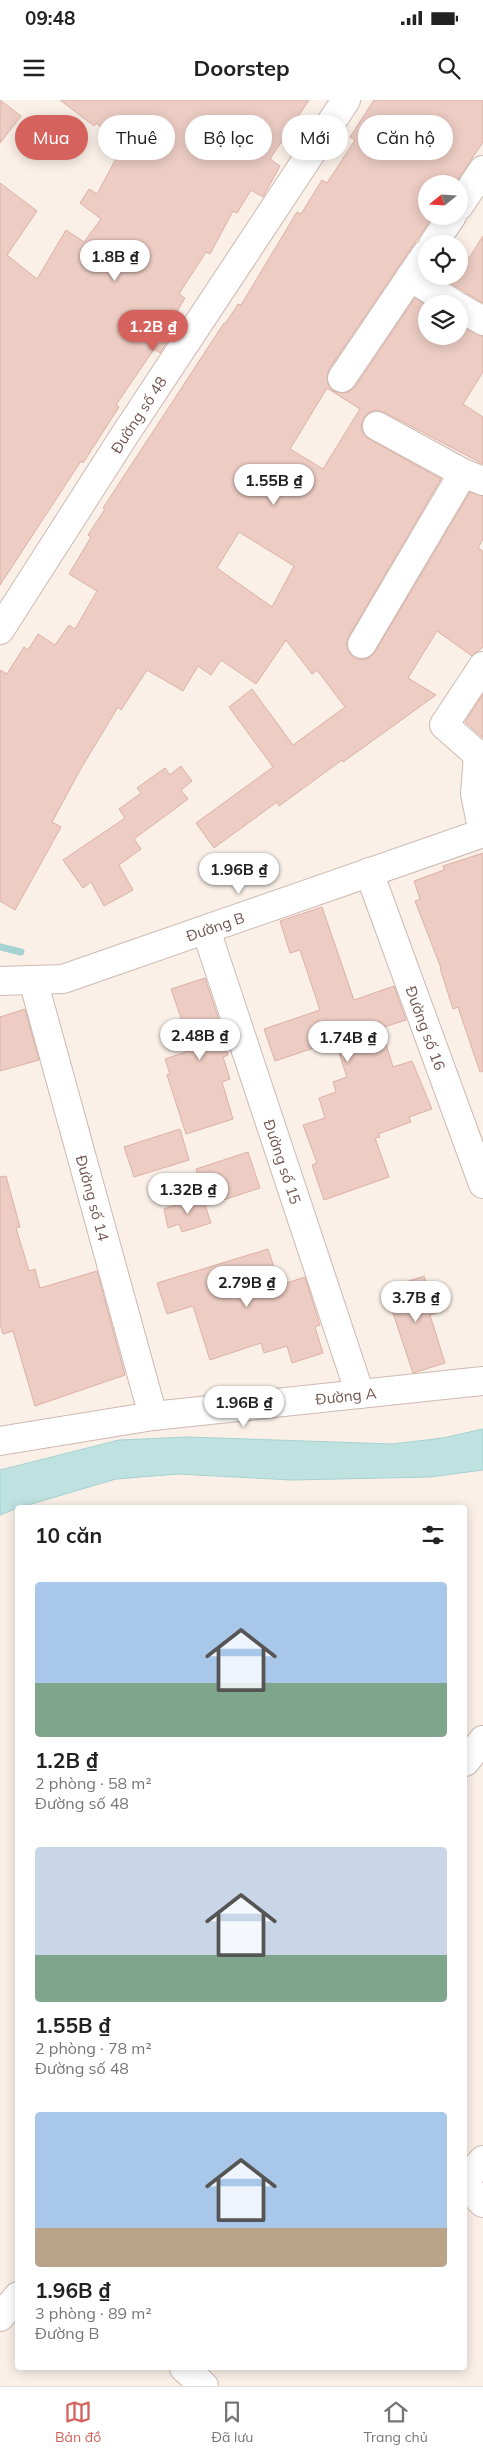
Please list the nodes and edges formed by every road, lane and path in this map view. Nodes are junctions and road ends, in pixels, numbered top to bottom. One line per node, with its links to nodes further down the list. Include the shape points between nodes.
1 (346, 100): 12 (street, Đường số 48)
2 (483, 170): 3 (street)
3 (468, 192)
4 (418, 266): 5 (street)
5 (410, 278): 6 (street); 9 (street)
6 (439, 295)
7 (468, 312): 8 (street)
8 (483, 321)
9 (342, 378)
10 (377, 426): 11 (street)
11 (473, 477): 13 (street)
12 (0, 630)
13 (362, 644)
14 (483, 666): 15 (street, via 444,725 478,755 475,794)
15 (483, 833): 16 (street, Đường B)
16 (369, 872): 17 (street, Đường B); 20 (street, Đường số 16)
17 (206, 930): 18 (street, Đường B, via 63,979); 22 (street, Đường số 15)
18 (33, 980): 19 (street, Đường B); 23 (street, Đường số 14)
19 (0, 981)
20 (483, 1184)
21 (483, 1381): 22 (street, Đường A)
22 (360, 1394): 23 (street, Đường A)
23 (153, 1416): 24 (street, Đường A)
24 (0, 1441)
25 (483, 1740): 26 (street)
26 (467, 1760)
27 (483, 2160): 28 (street)
28 (467, 2178)
29 (467, 2187): 30 (street)
30 (483, 2203)
31 (15, 2300): 32 (street)
32 (0, 2317)
33 (186, 2370): 34 (street)
34 (204, 2386)

